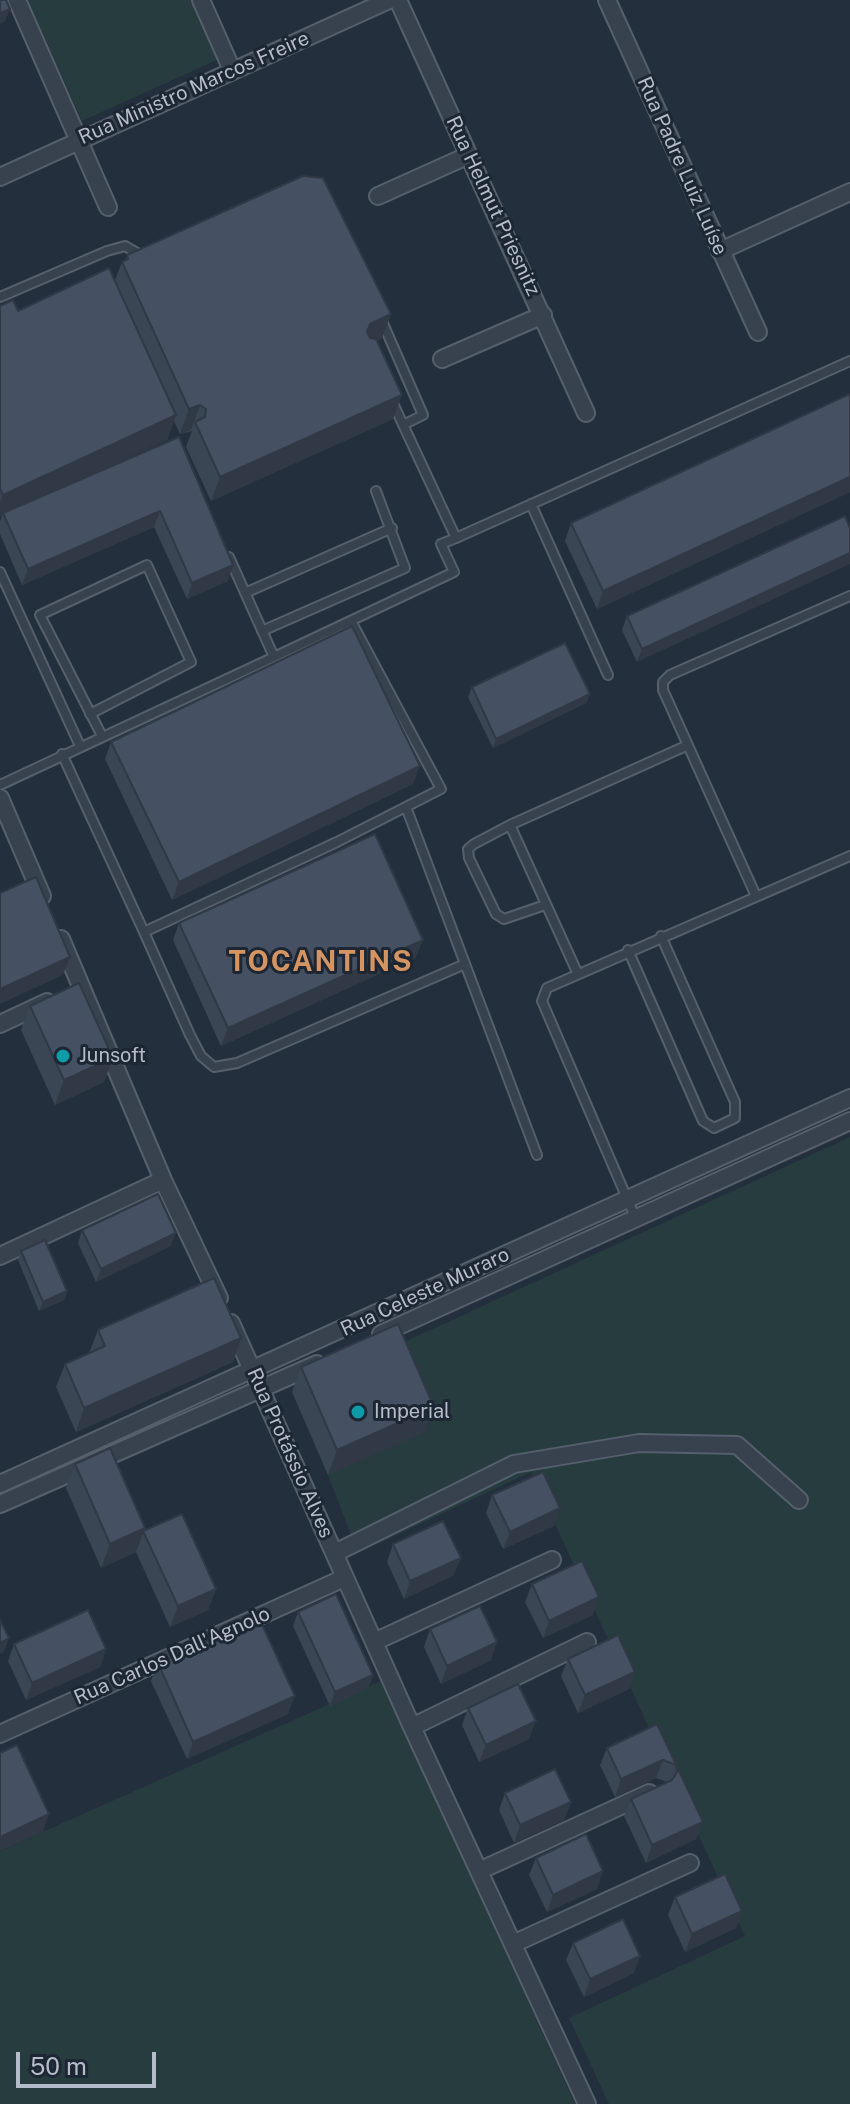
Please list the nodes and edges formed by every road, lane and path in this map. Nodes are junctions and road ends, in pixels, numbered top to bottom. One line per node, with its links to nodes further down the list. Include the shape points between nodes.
1 (17, 0): 7 (street)
2 (201, 0): 6 (street)
3 (389, 0): 6 (street, Rua Ministro Marcos Freire)
4 (398, 0): 8 (street, Rua Helmut Priesnitz)
5 (607, 0): 14 (street, Rua Padre Luiz Luíse)
6 (232, 70): 7 (street, Rua Ministro Marcos Freire)
7 (79, 140): 9 (street, Rua Ministro Marcos Freire); 12 (street)
8 (469, 155): 11 (street); 16 (street, Rua Helmut Priesnitz)
9 (0, 177)
10 (850, 192): 14 (street)
11 (378, 196)
12 (108, 207)
13 (155, 250): 15 (lane, via 142,256 125,246 107,251)
14 (720, 251): 18 (street, Rua Padre Luiz Luíse)
15 (0, 297)
16 (543, 315): 19 (street); 22 (street, Rua Helmut Priesnitz)
17 (379, 316): 23 (lane, via 423,415)
18 (758, 332)
19 (442, 359)
20 (850, 361): 25 (lane)
21 (390, 397): 23 (lane)
22 (586, 413)
23 (403, 425): 27 (lane)
24 (376, 491): 26 (lane)
25 (531, 504): 27 (lane); 35 (lane)
26 (392, 528): 30 (lane); 33 (lane, via 405,568)
27 (456, 538): 32 (lane, via 441,544 454,572)
28 (226, 552): 30 (lane)
29 (0, 572): 39 (lane)
30 (245, 593): 33 (lane)
31 (850, 596): 38 (lane, via 670,675 663,690)
32 (351, 621): 34 (lane); 43 (lane, via 441,789)
33 (262, 631): 34 (lane)
34 (274, 657): 37 (lane)
35 (608, 675)
36 (90, 714): 36 (lane, via 40,615 147,565 191,662); 37 (lane)
37 (102, 736): 39 (lane)
38 (688, 745): 44 (lane); 46 (lane)
39 (80, 746): 40 (lane)
40 (62, 754): 41 (lane); 48 (lane)
41 (0, 785)
42 (0, 798): 53 (street, Rua Protássio Alves)
43 (406, 807): 48 (lane); 51 (lane)
44 (510, 825): 47 (lane); 47 (lane, via 474,844 469,858 496,914 504,919)
45 (850, 856): 46 (lane)
46 (756, 896): 49 (lane)
47 (545, 905): 52 (lane)
48 (144, 932): 51 (lane, via 190,1035 214,1067 237,1063)
49 (661, 936): 50 (lane); 50 (lane, via 735,1102 735,1118 714,1128 703,1121)
50 (628, 950): 52 (lane)
51 (465, 964): 57 (lane)
52 (577, 972): 59 (lane, via 547,988 542,1001)
53 (81, 987): 54 (street); 58 (street, Rua Protássio Alves)
54 (0, 1024)
55 (850, 1098): 59 (street, Rua Celeste Muraro)
56 (850, 1121): 60 (street, Rua Celeste Muraro)
57 (537, 1155)
58 (163, 1180): 61 (street); 64 (street, Rua Protássio Alves)
59 (627, 1198): 60 (lane); 64 (street, Rua Celeste Muraro)
60 (635, 1217): 62 (street, Rua Celeste Muraro)
61 (0, 1256)
62 (361, 1344)
63 (332, 1357): 65 (street, Rua Celeste Muraro)
64 (254, 1371): 65 (street, Rua Protássio Alves); 66 (street, Rua Celeste Muraro)
65 (261, 1389): 68 (street, Rua Celeste Muraro); 69 (street, Rua Protássio Alves)
66 (0, 1484)
67 (799, 1500): 69 (street, via 737,1445 639,1443 514,1464)
68 (0, 1504)
69 (335, 1553): 71 (street, Rua Protássio Alves)
70 (552, 1560): 72 (street)
71 (344, 1578): 72 (street, Rua Protássio Alves); 75 (street, Rua Carlos Dall'Agnolo)
72 (374, 1642): 74 (street, Rua Protássio Alves)
73 (587, 1642): 74 (street)
74 (412, 1727): 78 (street, Rua Protássio Alves)
75 (0, 1734)
76 (660, 1788): 78 (street)
77 (690, 1863): 79 (street)
78 (479, 1871): 79 (street, Rua Protássio Alves)
79 (515, 1943): 80 (street, Rua Protássio Alves)
80 (587, 2104)

